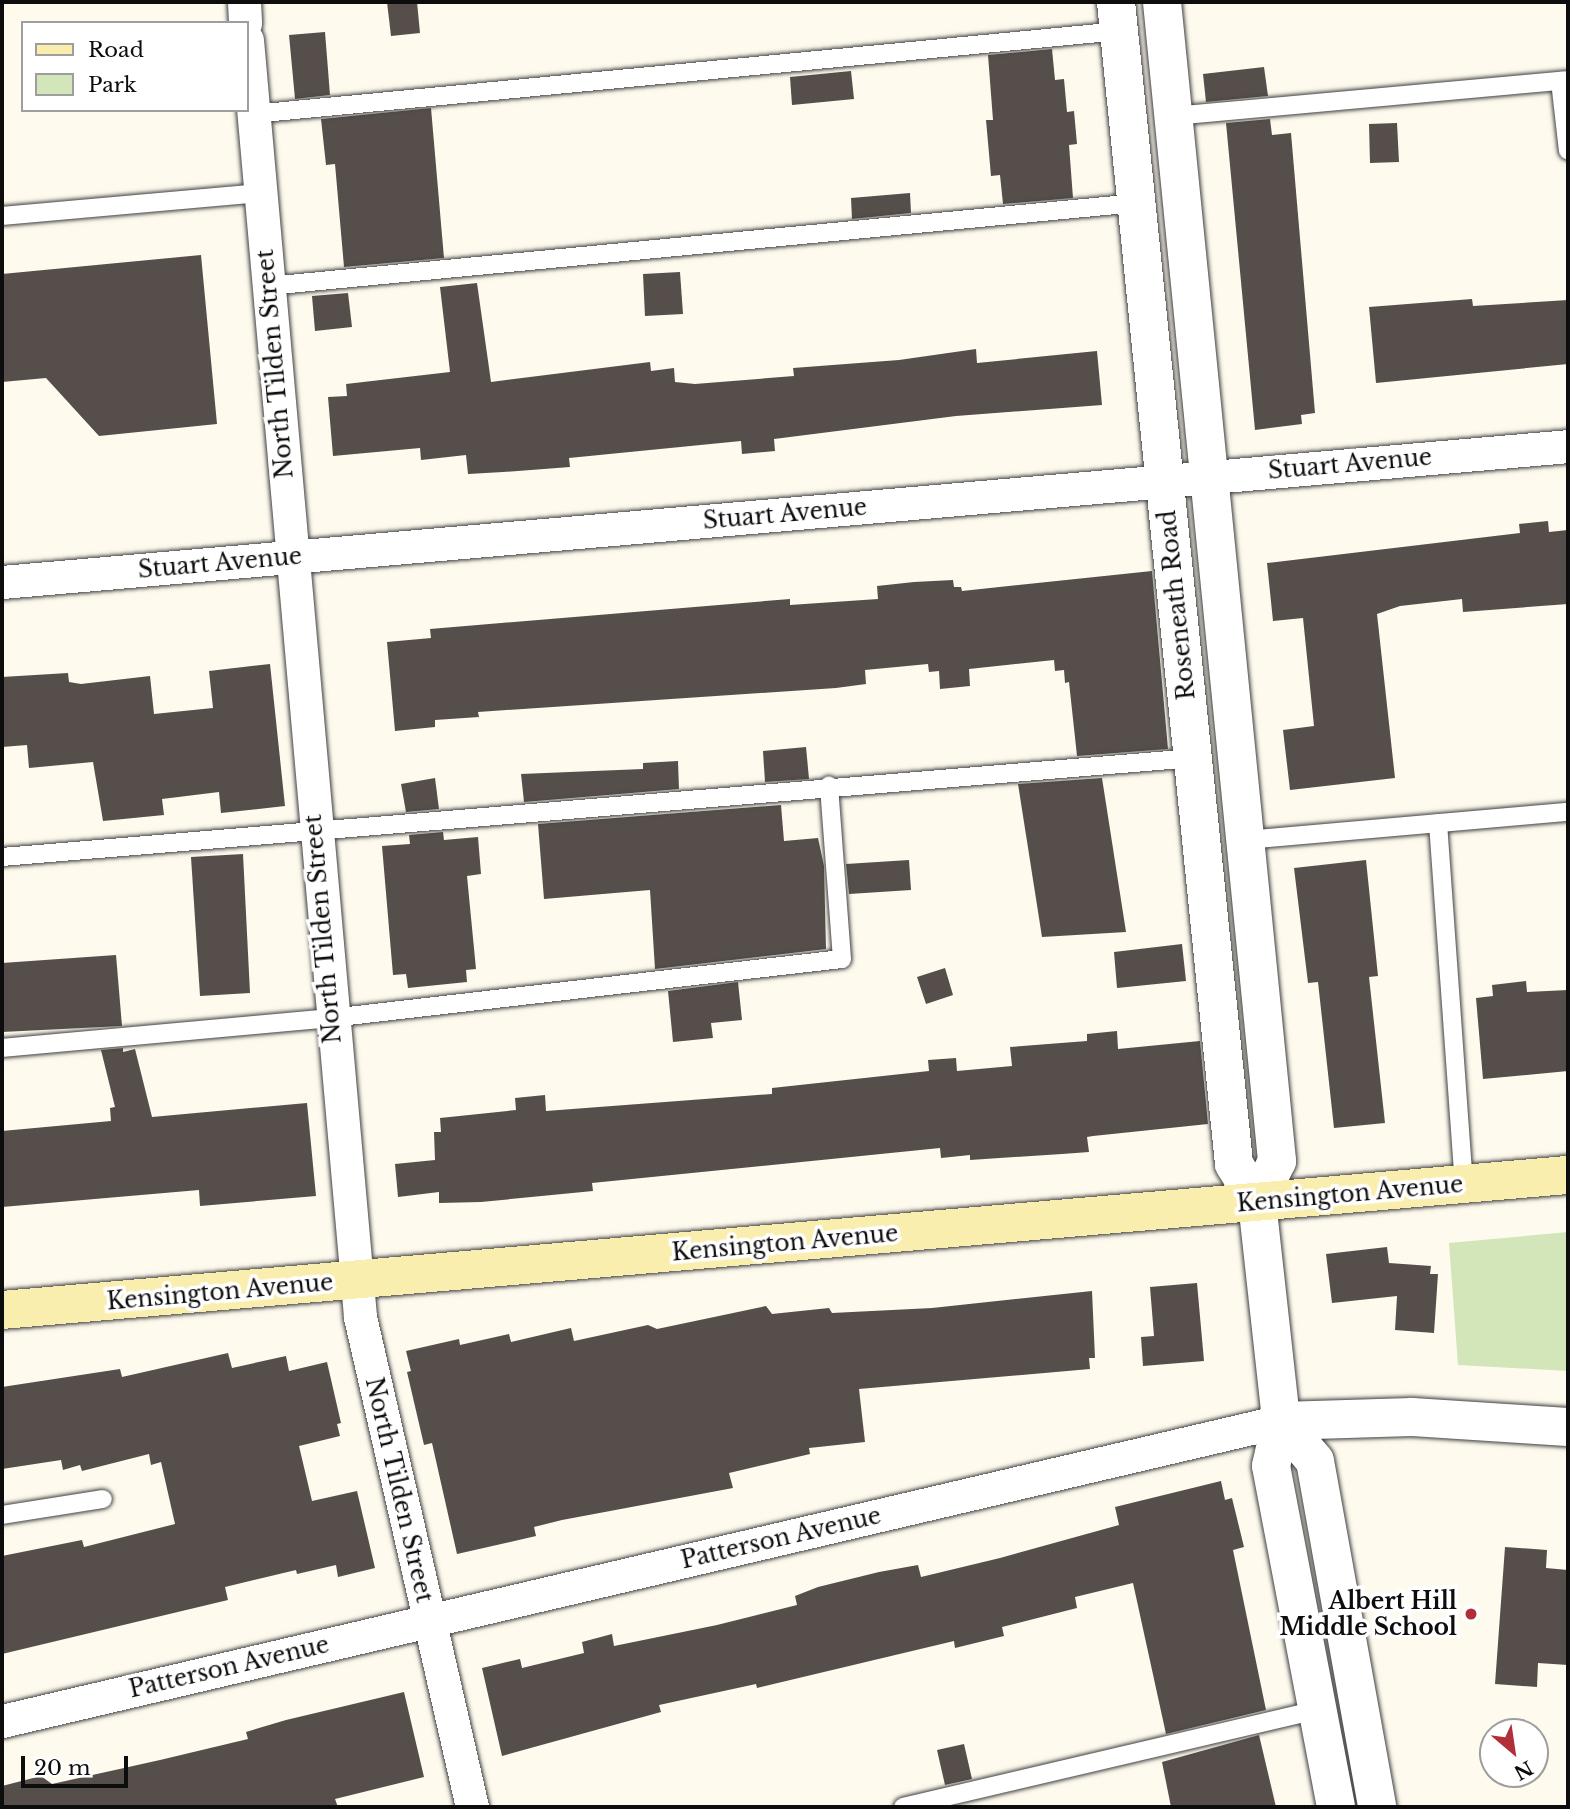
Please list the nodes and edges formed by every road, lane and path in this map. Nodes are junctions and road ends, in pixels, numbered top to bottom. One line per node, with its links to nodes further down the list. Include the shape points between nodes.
1 (244, 2): 4 (street)
2 (1163, 2): 8 (street, Roseneath Road)
3 (1118, 16): 7 (lane); 11 (street, Roseneath Road)
4 (245, 21)
5 (248, 52): 7 (street, North Tilden Street)
6 (1564, 80): 8 (lane); 9 (lane)
7 (253, 114): 10 (street, North Tilden Street)
8 (1174, 116): 15 (street, Roseneath Road)
9 (1568, 151)
10 (260, 193): 12 (lane); 13 (street, North Tilden Street)
11 (1137, 203): 13 (lane); 16 (street, Roseneath Road)
12 (2, 216)
13 (268, 285): 17 (street, North Tilden Street)
14 (1568, 446): 15 (street, Stuart Avenue)
15 (1210, 476): 16 (street, Stuart Avenue); 24 (street, Roseneath Road)
16 (1164, 481): 17 (street, Stuart Avenue); 19 (street, Roseneath Road)
17 (292, 557): 18 (street, Stuart Avenue); 23 (street, North Tilden Street)
18 (2, 582)
19 (1193, 758): 20 (lane); 30 (street, Roseneath Road, via 1234,1164)
20 (828, 785): 23 (lane); 26 (lane, via 842,959)
21 (1568, 811): 22 (lane)
22 (1438, 823): 24 (lane); 29 (lane)
23 (315, 833): 25 (lane); 26 (street, North Tilden Street)
24 (1246, 840): 30 (street, Roseneath Road, via 1277,1161)
25 (2, 857)
26 (331, 1018): 27 (lane); 31 (street, North Tilden Street)
27 (2, 1048)
28 (1568, 1175): 29 (main road, Kensington Avenue)
29 (1464, 1184): 30 (main road, Kensington Avenue)
30 (1257, 1202): 31 (main road, Kensington Avenue); 33 (street, Roseneath Road)
31 (356, 1280): 32 (main road, Kensington Avenue); 37 (street, North Tilden Street, via 360,1317)
32 (2, 1310)
33 (1281, 1421): 34 (street, Patterson Avenue, via 1412,1417); 37 (street, Patterson Avenue); 38 (street, Roseneath Road, via 1272,1466); 43 (street, via 1315,1461)
34 (1568, 1427)
35 (103, 1499): 36 (lane)
36 (2, 1516)
37 (429, 1620): 39 (street, Patterson Avenue); 40 (street, North Tilden Street)
38 (1318, 1710): 41 (lane); 42 (street, Roseneath Road)
39 (2, 1721)
40 (472, 1807)
41 (904, 1807)
42 (1336, 1807)
43 (1377, 1807)

